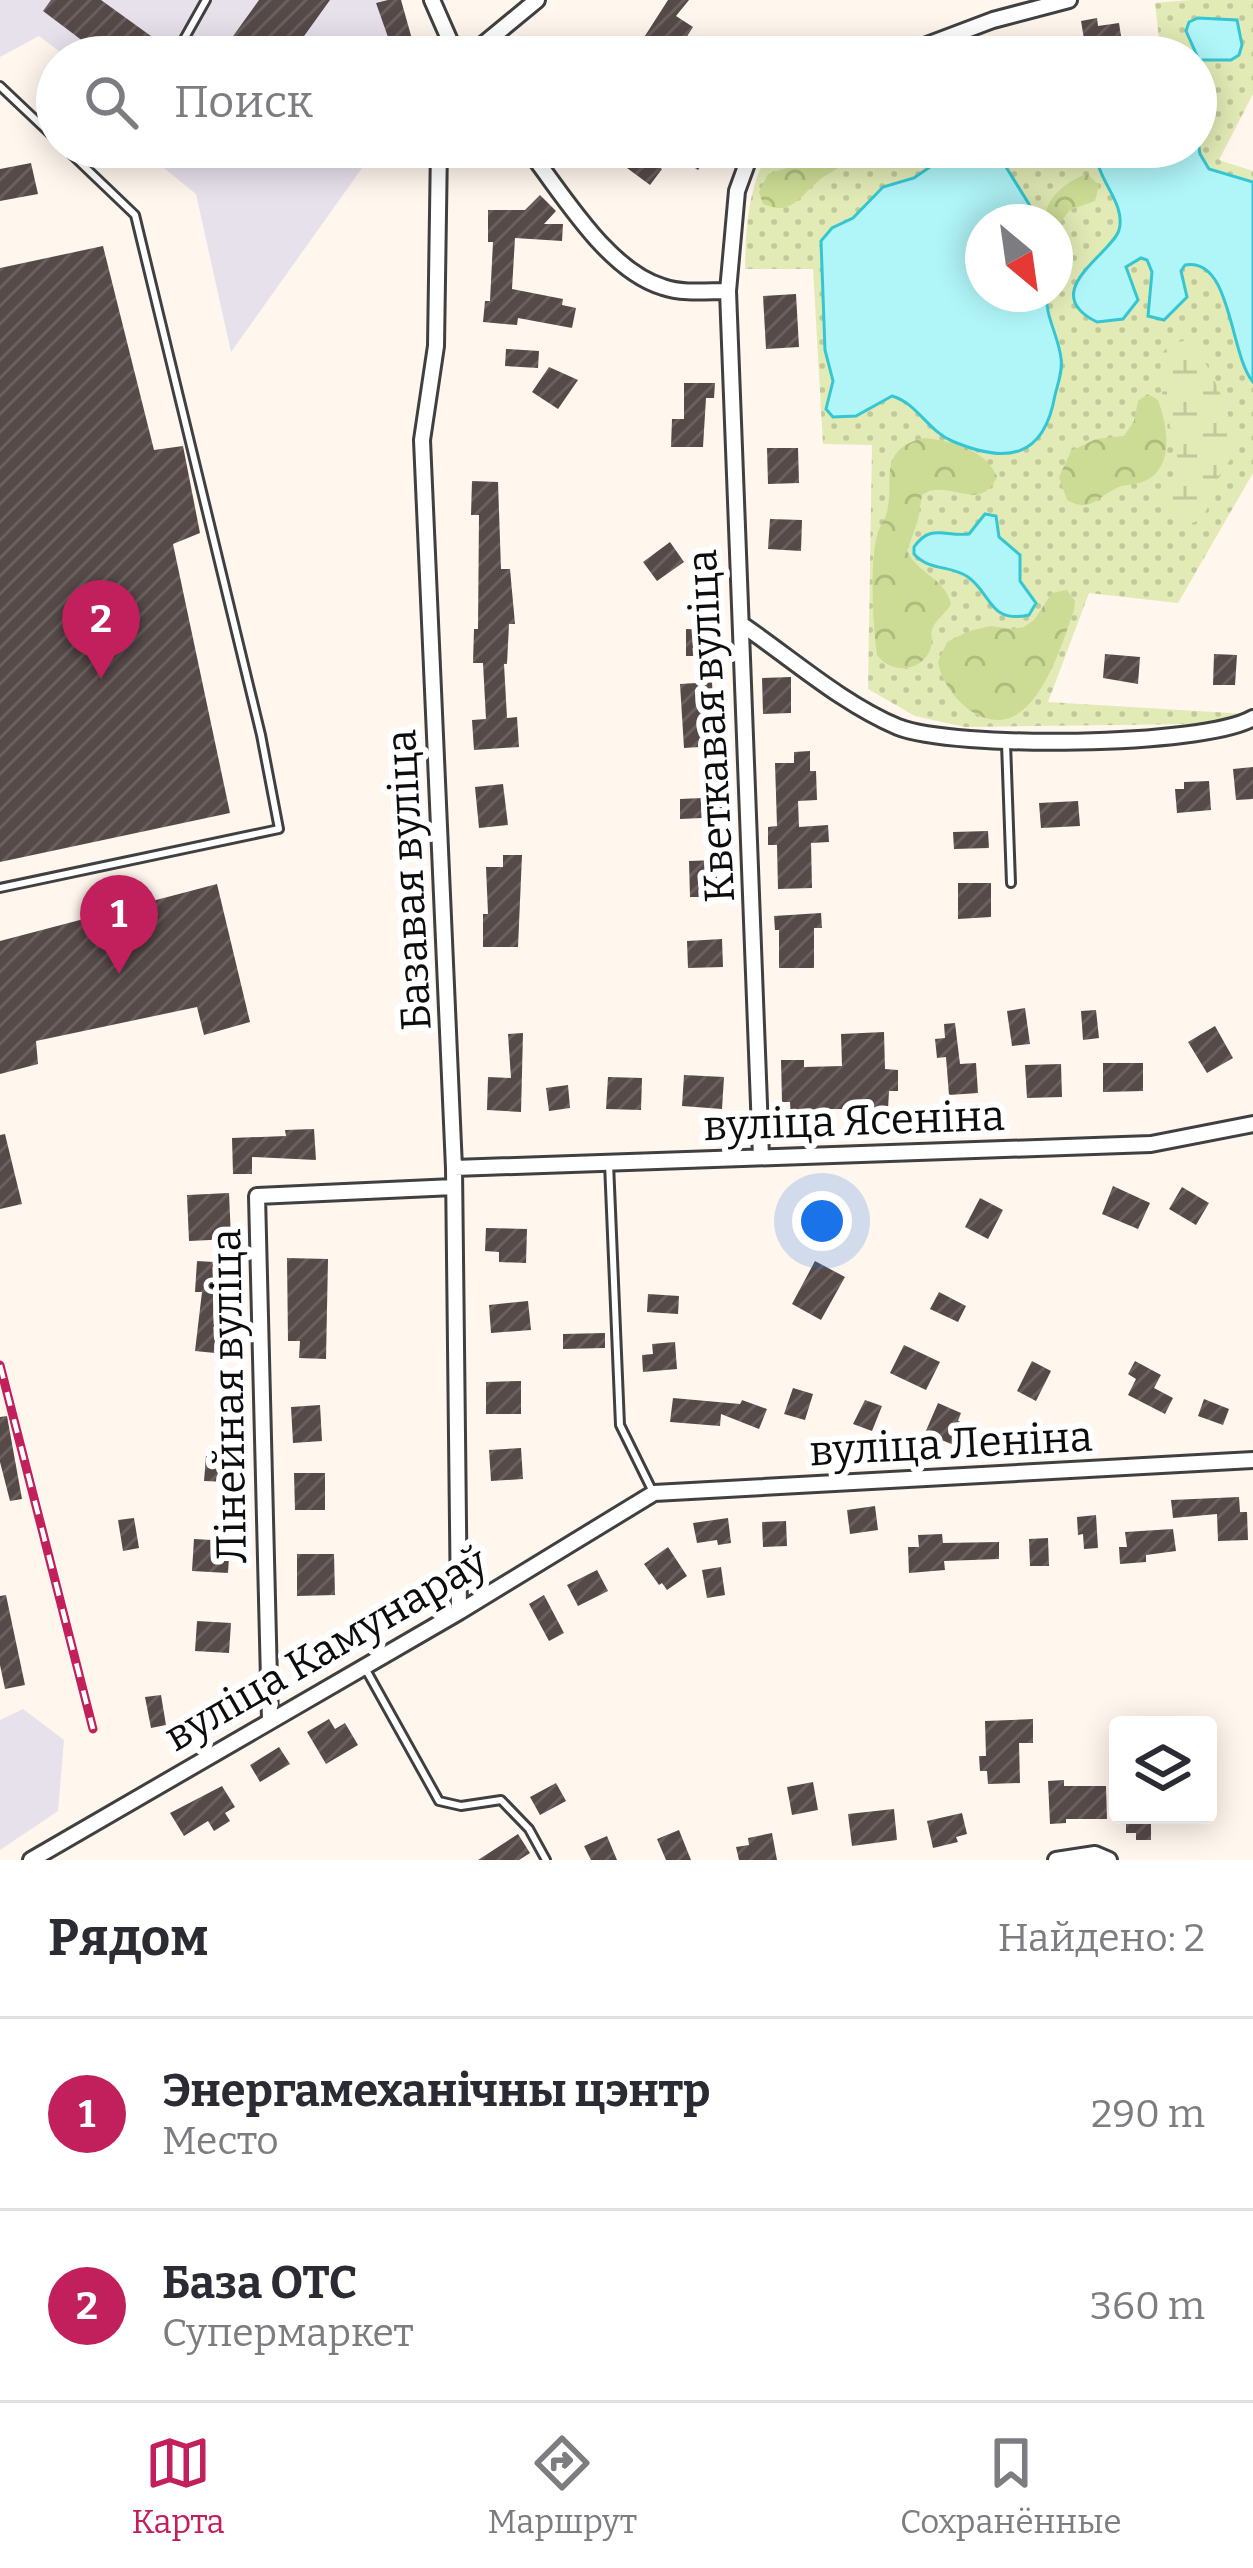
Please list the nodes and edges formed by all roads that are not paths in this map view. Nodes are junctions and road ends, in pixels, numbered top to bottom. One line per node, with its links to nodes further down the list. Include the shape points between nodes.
1 (206, 0): 5 (lane)
2 (432, 0): 6 (street)
3 (537, 0): 7 (street)
4 (1069, 0): 8 (street)
5 (186, 36)
6 (448, 36)
7 (493, 36)
8 (951, 36)
9 (2, 90): 10 (lane)
10 (36, 121)
11 (86, 168): 20 (lane, via 135,215 279,829)
12 (439, 168): 24 (street, Базавая вуліца, via 436,346 422,440)
13 (543, 168): 15 (street, via 639,277 677,291)
14 (745, 168): 15 (street, Кветкавая вуліца)
15 (728, 291): 16 (street, Кветкавая вуліца)
16 (744, 626): 18 (street, via 899,727); 22 (street, Кветкавая вуліца)
17 (1253, 718): 18 (street, via 1199,733)
18 (1006, 743): 19 (lane)
19 (1011, 883)
20 (0, 888)
21 (1253, 1124): 22 (street, вуліца Ясеніна, via 1151,1144)
22 (761, 1157): 23 (street, вуліца Ясеніна)
23 (609, 1163): 24 (street, вуліца Ясеніна); 27 (lane, via 620,1425)
24 (454, 1168): 25 (street, Базавая вуліца)
25 (454, 1187): 28 (street, Базавая вуліца); 30 (street, Лінейная вуліца, via 257,1196)
26 (1253, 1460): 27 (street, вуліца Леніна)
27 (654, 1493): 28 (street, вуліца Камунараў)
28 (459, 1612): 29 (street, вуліца Камунараў)
29 (364, 1665): 30 (street, вуліца Камунараў); 32 (lane, via 439,1801 501,1800)
30 (270, 1720): 31 (street, вуліца Камунараў)
31 (31, 1860)
32 (546, 1860)
33 (1056, 1860): 34 (street)
34 (1109, 1860)

